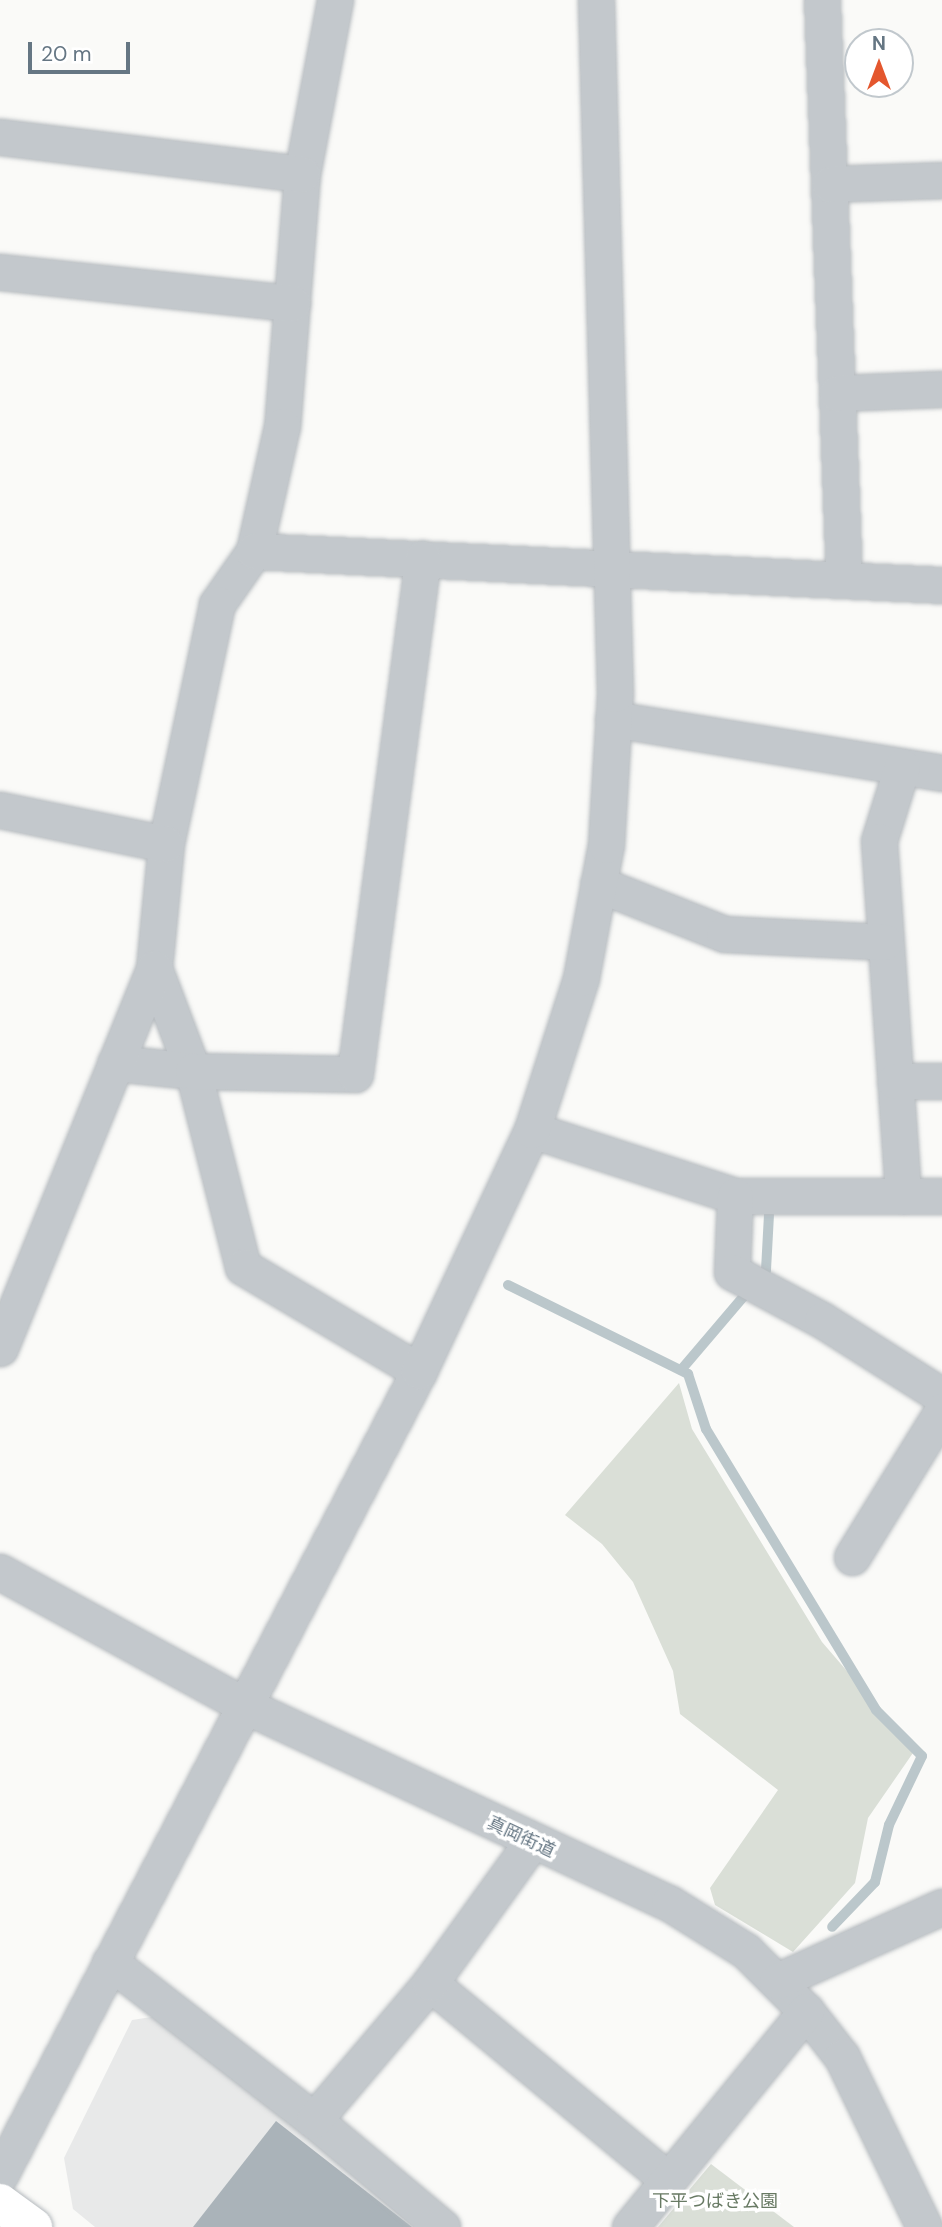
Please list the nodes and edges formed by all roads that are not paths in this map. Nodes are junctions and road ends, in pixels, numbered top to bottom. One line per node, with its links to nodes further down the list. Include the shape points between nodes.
1 (335, 0): 5 (street)
2 (596, 0): 14 (street)
3 (822, 0): 7 (street)
4 (0, 137): 5 (street)
5 (302, 174): 9 (street)
6 (942, 180): 7 (street)
7 (830, 184): 11 (street)
8 (0, 272): 9 (street)
9 (292, 303): 12 (street, via 282,426)
10 (942, 389): 11 (street)
11 (837, 393): 15 (street)
12 (254, 551): 13 (street); 21 (street, via 218,604)
13 (423, 558): 14 (street); 26 (street, via 355,1074)
14 (608, 565): 15 (street); 17 (street)
15 (844, 579): 16 (street)
16 (942, 585)
17 (613, 719): 18 (street); 22 (street)
18 (902, 767): 19 (street); 23 (street, via 879,841)
19 (942, 774)
20 (0, 810): 21 (street)
21 (166, 844): 24 (street)
22 (598, 884): 23 (street, via 724,934); 29 (street, via 581,978)
23 (886, 942): 27 (street)
24 (154, 968): 25 (street); 26 (street)
25 (115, 1063): 26 (street); 33 (street)
26 (192, 1071): 34 (street, via 243,1267)
27 (895, 1081): 28 (street); 31 (street)
28 (942, 1081)
29 (532, 1130): 30 (street); 34 (street)
30 (735, 1196): 31 (street); 35 (street, via 732,1272 822,1320)
31 (903, 1196): 32 (street)
32 (942, 1196)
33 (0, 1348)
34 (419, 1371): 39 (street)
35 (942, 1396)
36 (942, 1410): 37 (street)
37 (852, 1557)
38 (0, 1572): 39 (street, 真岡街道)
39 (246, 1706): 40 (street, 真岡街道); 42 (street)
40 (531, 1843): 43 (street, 真岡街道, via 669,1903 746,1951); 44 (street)
41 (942, 1907): 43 (street)
42 (110, 1962): 46 (street); 47 (street)
43 (777, 1982): 45 (street, 真岡街道)
44 (430, 1983): 46 (street); 48 (street)
45 (806, 2011): 48 (street); 53 (street, 真岡街道, via 842,2057)
46 (314, 2120): 51 (street)
47 (0, 2175)
48 (667, 2179): 52 (street)
49 (0, 2203): 50 (main road)
50 (33, 2227)
51 (442, 2227)
52 (630, 2227)
53 (924, 2227)

